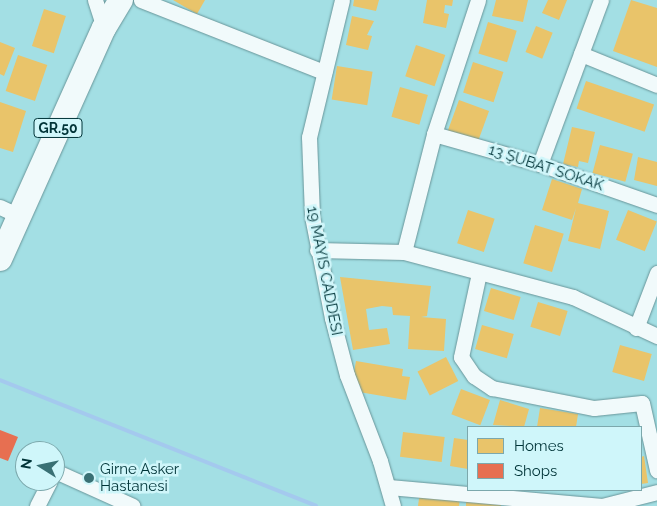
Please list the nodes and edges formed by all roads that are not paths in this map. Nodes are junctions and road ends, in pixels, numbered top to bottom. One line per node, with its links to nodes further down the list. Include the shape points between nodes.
1 (95, 0): 7 (street)
2 (121, 0): 7 (main road, GR.50)
3 (140, 0): 9 (street)
4 (342, 0): 9 (street, 19 MAYIS CADDESI)
5 (478, 0): 11 (street)
6 (601, 0): 8 (street)
7 (104, 28): 14 (main road, GR.50)
8 (582, 54): 10 (street); 12 (street)
9 (324, 72): 15 (street, 19 MAYIS CADDESI, via 309,137 310,191)
10 (657, 85)
11 (434, 134): 12 (street, 13 ŞUBAT SOKAK); 16 (street)
12 (540, 164): 13 (street, 13 ŞUBAT SOKAK)
13 (657, 205)
14 (9, 211): 17 (main road, GR.50)
15 (317, 250): 16 (street); 24 (street, 19 MAYIS CADDESI, via 347,375)
16 (404, 252): 18 (street)
17 (0, 259)
18 (479, 273): 20 (street, via 573,297); 22 (street, via 461,357 474,376 492,388 594,408 642,402)
19 (657, 273): 20 (street)
20 (636, 328): 21 (street)
21 (657, 336)
22 (657, 470)
23 (65, 475): 28 (street)
24 (388, 487): 26 (street, via 602,506); 29 (street, 19 MAYIS CADDESI)
25 (45, 491): 27 (street)
26 (657, 492)
27 (37, 506)
28 (133, 506)
29 (394, 506)

